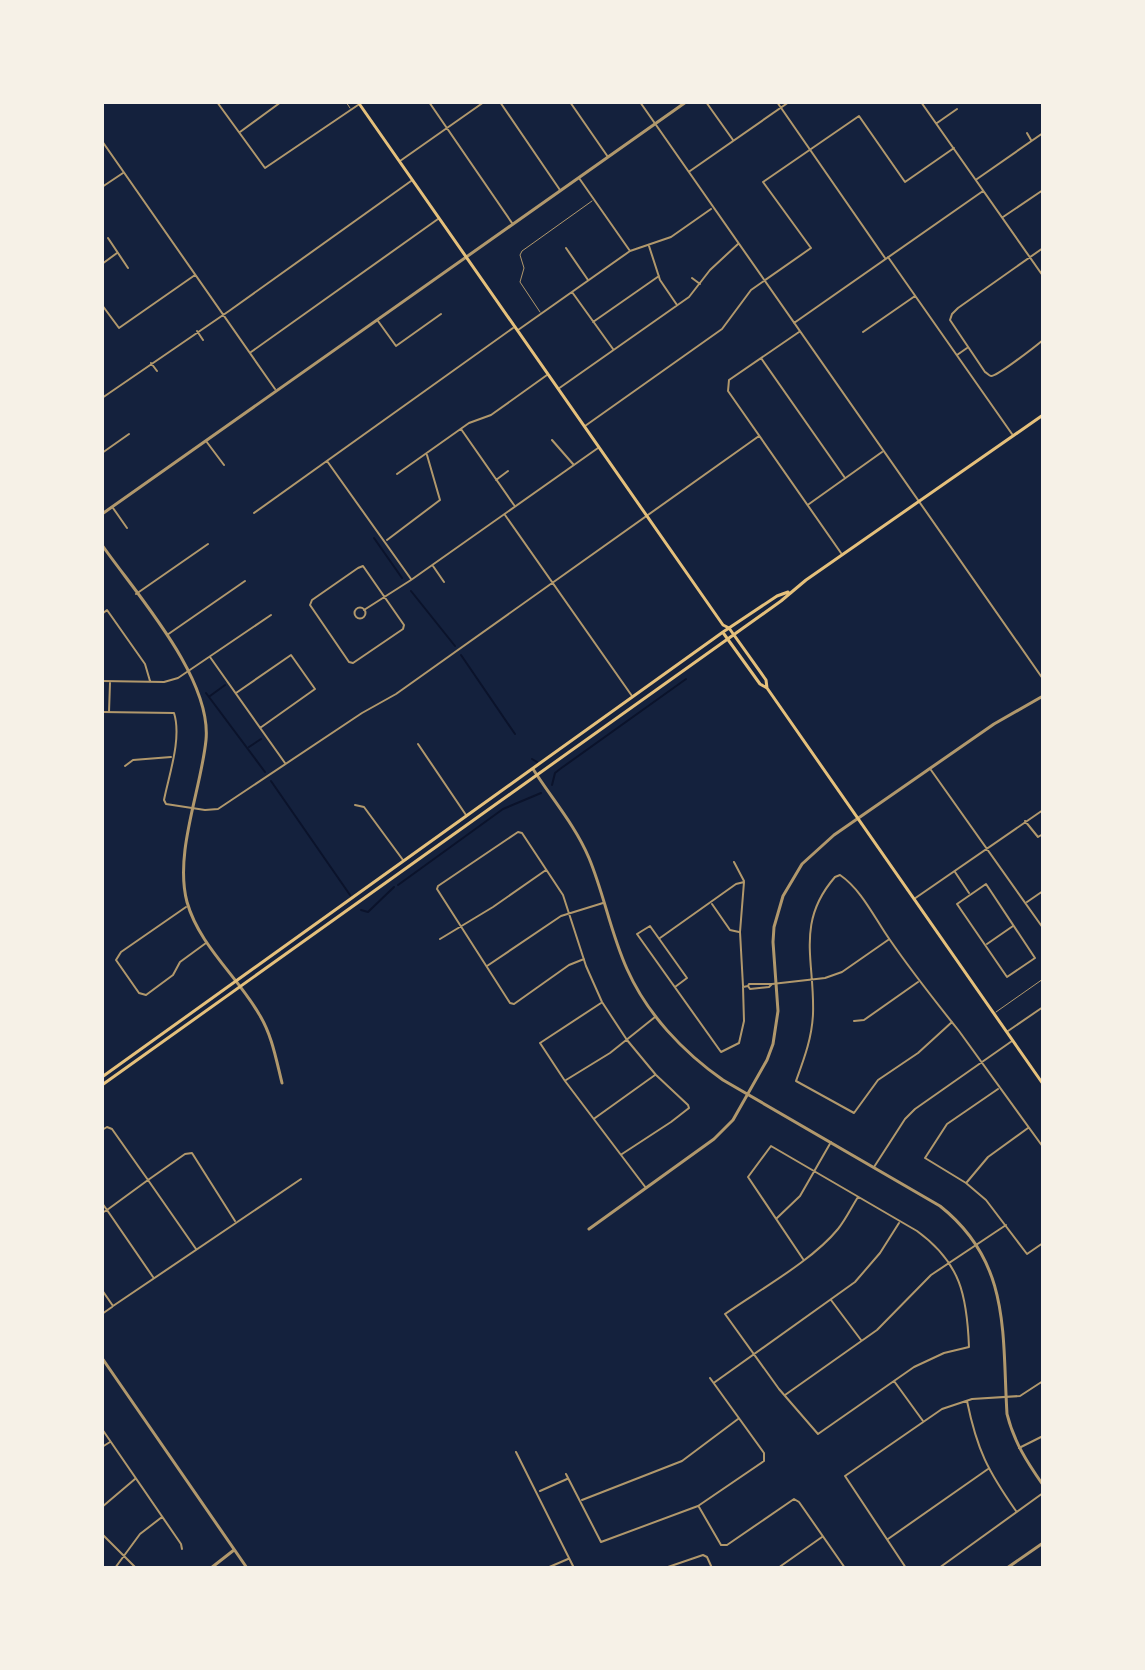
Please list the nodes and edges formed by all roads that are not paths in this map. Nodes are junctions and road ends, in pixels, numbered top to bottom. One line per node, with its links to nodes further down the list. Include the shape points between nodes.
1 (217, 102): 21 (street)
2 (281, 102): 21 (street)
3 (346, 102): 17 (lane)
4 (429, 102): 20 (street)
5 (484, 102): 20 (street)
6 (500, 102): 37 (street)
7 (570, 102): 29 (street)
8 (640, 102): 19 (street)
9 (686, 102): 19 (street)
10 (706, 102): 25 (street)
11 (777, 102): 15 (street)
12 (789, 102): 15 (street)
13 (921, 102): 18 (street)
14 (359, 103): 17 (street); 30 (main road)
15 (781, 108): 25 (street); 28 (street)
16 (957, 109): 18 (street)
17 (351, 110): 21 (street, via 265,168)
18 (936, 123): 27 (street)
19 (655, 124): 29 (street); 32 (street)
20 (447, 128): 30 (street); 44 (street)
21 (239, 132)
22 (1027, 133): 26 (street)
23 (1043, 133): 26 (street)
24 (102, 141): 31 (street)
25 (734, 141): 32 (street)
26 (1032, 141): 35 (street)
27 (954, 148): 28 (street, via 905,182 859,116); 35 (street)
28 (810, 150): 53 (street); 61 (street, via 763,182 811,248)
29 (608, 157): 33 (street)
30 (399, 162): 34 (main road)
31 (124, 172): 36 (street); 57 (street)
32 (689, 172): 41 (street)
33 (578, 177): 37 (street); 40 (street)
34 (412, 180): 43 (main road); 70 (street)
35 (976, 180): 39 (street)
36 (102, 187)
37 (560, 190): 44 (street)
38 (1043, 190): 42 (street)
39 (983, 191): 42 (street); 53 (street)
40 (594, 200): 50 (street); 69 (lane, via 520,255 520,282)
41 (714, 207): 46 (street, via 671,237); 47 (street)
42 (1002, 218): 54 (street)
43 (439, 219): 52 (main road); 82 (street)
44 (513, 224): 52 (street)
45 (108, 238): 51 (street)
46 (648, 244): 50 (street); 58 (street)
47 (739, 244): 61 (street); 63 (street)
48 (566, 248): 62 (street)
49 (1043, 248): 54 (street)
50 (630, 251): 62 (street)
51 (118, 253): 55 (street); 56 (street)
52 (466, 256): 71 (street); 74 (main road)
53 (887, 258): 65 (street); 73 (street)
54 (1030, 258): 59 (street); 80 (street, via 952,314 950,320)
55 (102, 264)
56 (128, 268)
57 (195, 275): 66 (street, via 119,328); 70 (street)
58 (659, 276): 67 (street); 72 (street)
59 (1043, 276)
60 (692, 278): 63 (street)
61 (765, 280): 73 (street); 92 (street, via 722,329)
62 (588, 281): 64 (street)
63 (700, 284): 67 (street)
64 (572, 292): 69 (street); 72 (street)
65 (916, 296): 77 (street); 83 (street)
66 (102, 305)
67 (677, 306): 81 (street)
68 (441, 314): 71 (street, via 396,346)
69 (541, 314): 74 (street)
70 (223, 315): 75 (street); 82 (street)
71 (377, 320): 89 (street)
72 (593, 322): 81 (street)
73 (794, 323): 76 (street)
74 (516, 329): 87 (main road); 103 (street)
75 (197, 331): 78 (street); 85 (street)
76 (800, 331): 84 (street); 100 (street)
77 (863, 332)
78 (203, 340)
79 (1043, 340): 80 (street, via 997,376 985,372)
80 (968, 347): 83 (street)
81 (614, 350): 88 (street)
82 (250, 353): 89 (street)
83 (957, 355): 95 (street)
84 (761, 358): 96 (street, via 729,380 728,391); 108 (street)
85 (151, 363): 86 (street); 90 (street)
86 (157, 371)
87 (548, 374): 88 (main road); 93 (street, via 491,415)
88 (558, 389): 92 (main road)
89 (276, 390): 97 (street)
90 (102, 398)
91 (1043, 415): 95 (main road)
92 (584, 427): 99 (main road)
93 (461, 429): 102 (street); 109 (street)
94 (129, 434): 101 (street)
95 (1013, 435): 110 (main road)
96 (759, 436): 111 (street); 117 (street)
97 (206, 440): 104 (street); 113 (street)
98 (552, 440): 105 (street)
99 (599, 447): 105 (street); 117 (main road)
100 (884, 451): 108 (street); 110 (street)
101 (102, 453)
102 (427, 454): 107 (street); 119 (street, via 440,500)
103 (327, 461): 114 (street); 119 (street)
104 (224, 465)
105 (574, 465): 112 (street)
106 (508, 471): 109 (street)
107 (397, 474)
108 (845, 478): 111 (street)
109 (496, 480): 112 (street)
110 (919, 501): 122 (main road); 142 (street)
111 (808, 504): 122 (street)
112 (515, 506): 116 (street)
113 (113, 507): 115 (street); 118 (street)
114 (254, 513)
115 (102, 514)
116 (504, 514): 123 (street); 127 (street)
117 (647, 516): 127 (street); 134 (main road)
118 (127, 528)
119 (385, 541): 124 (street)
120 (208, 544): 129 (street)
121 (102, 545): 129 (street)
122 (842, 554): 128 (main road)
123 (433, 565): 124 (street); 126 (street)
124 (411, 580): 130 (street)
125 (245, 581): 138 (street)
126 (444, 582)
127 (552, 583): 151 (street); 157 (street, via 396,694)
128 (790, 591): 135 (main road); 137 (main road)
129 (136, 594): 138 (street)
130 (386, 595): 130 (street, via 403,620 403,629 349,662 311,610 312,600 363,566); 131 (street)
131 (364, 610)
132 (102, 614): 146 (street, via 107,610 145,664)
133 (271, 615): 140 (street)
134 (723, 625): 135 (main road); 136 (main road)
135 (729, 628): 136 (main road); 137 (main road)
136 (723, 632): 139 (main road); 143 (main road)
137 (734, 635): 139 (main road); 148 (main road)
138 (166, 636): 141 (street)
139 (728, 639): 147 (main road); 148 (main road)
140 (210, 656): 141 (street); 149 (street)
141 (189, 671): 146 (street); 163 (street, via 206,726)
142 (1043, 679)
143 (657, 680): 147 (main road); 151 (main road)
144 (102, 681): 145 (street)
145 (110, 681): 146 (street); 153 (street)
146 (151, 682)
147 (662, 686): 161 (main road)
148 (767, 688): 166 (main road)
149 (236, 693): 154 (street); 154 (street, via 291,655 315,689)
150 (1043, 696): 160 (street)
151 (633, 697): 159 (main road)
152 (102, 712): 153 (street)
153 (109, 712): 156 (street, via 174,713)
154 (260, 728): 157 (street)
155 (418, 744): 165 (street)
156 (172, 757): 158 (street, via 133,760); 163 (street, via 164,800)
157 (285, 764): 163 (street, via 222,807)
158 (125, 766)
159 (533, 769): 161 (street); 165 (main road)
160 (930, 769): 166 (street); 169 (street)
161 (537, 775): 178 (street, via 577,834); 199 (main road)
162 (355, 805): 170 (street, via 364,807)
163 (194, 808): 181 (street, via 184,864)
164 (1043, 810): 167 (street)
165 (467, 816): 170 (main road)
166 (858, 819): 177 (main road); 198 (street, via 816,849 783,896 773,942)
167 (1025, 821): 168 (street, via 1038,837); 169 (street)
168 (1043, 834)
169 (986, 848): 173 (street); 180 (street)
170 (404, 861): 196 (main road)
171 (734, 862): 174 (street)
172 (547, 869): 182 (street); 183 (street); 183 (street, via 518,832 438,886)
173 (954, 871): 176 (street); 177 (street)
174 (744, 882): 179 (street); 186 (street)
175 (1043, 891): 180 (street)
176 (970, 895): 184 (street, via 986,884); 191 (street, via 957,904)
177 (913, 899): 204 (main road)
178 (604, 902): 182 (street); 205 (street, via 628,970)
179 (711, 902): 186 (street, via 730,930); 187 (street)
180 (1026, 903): 185 (street)
181 (188, 905): 190 (street); 190 (street, via 116,960 139,993 146,995)
182 (568, 914): 192 (street); 193 (street)
183 (461, 926): 188 (street); 193 (street)
184 (1013, 926): 191 (street); 191 (street, via 1035,958 1007,977)
185 (1043, 928)
186 (740, 932): 201 (street)
187 (659, 938): 200 (street, via 687,978); 200 (street, via 650,926 637,934)
188 (440, 939)
189 (889, 939): 195 (street, via 842,972); 195 (street, via 840,875 815,907 809,926); 197 (street)
190 (207, 942): 196 (street)
191 (986, 945)
192 (584, 959): 193 (street, via 514,1004); 202 (street)
193 (485, 967)
194 (1043, 979): 204 (lane)
195 (811, 980): 198 (street); 207 (street, via 813,1015 796,1081 854,1113 878,1080)
196 (236, 982): 199 (street); 213 (main road)
197 (919, 982): 206 (street, via 864,1020); 207 (street)
198 (774, 984): 201 (street); 219 (street, via 778,1011 773,1044)
199 (240, 987): 215 (street, via 260,1015); 217 (main road)
200 (675, 987): 201 (street, via 721,1052 739,1043)
201 (743, 987)
202 (602, 1002): 209 (street); 214 (street, via 540,1043)
203 (1043, 1007): 208 (street)
204 (994, 1013): 208 (main road)
205 (655, 1017): 209 (street); 219 (street, via 701,1064)
206 (854, 1021)
207 (952, 1022): 211 (street)
208 (1007, 1032): 210 (main road)
209 (627, 1040): 212 (street); 214 (street)
210 (1013, 1040): 211 (street); 216 (main road)
211 (981, 1063): 218 (street); 226 (street, via 915,1109)
212 (656, 1075): 220 (street); 225 (street, via 689,1108)
213 (102, 1077)
214 (565, 1081): 220 (street)
215 (282, 1083)
216 (1043, 1084)
217 (102, 1085)
218 (999, 1088): 221 (street); 230 (street, via 947,1124 925,1158)
219 (747, 1094): 223 (street); 231 (street, via 725,1130)
220 (595, 1118): 225 (street)
221 (1028, 1128): 224 (street); 230 (street, via 988,1157)
222 (102, 1130): 229 (street, via 112,1129)
223 (831, 1142): 226 (street); 227 (street)
224 (1043, 1147)
225 (622, 1154): 231 (street)
226 (874, 1167): 242 (street, via 940,1206)
227 (814, 1171): 232 (street); 236 (street, via 800,1196); 236 (street, via 771,1146 748,1177)
228 (301, 1179): 238 (street)
229 (148, 1180): 234 (street); 238 (street, via 192,1153); 243 (street)
230 (966, 1183): 239 (street)
231 (646, 1188): 240 (street)
232 (858, 1197): 237 (street); 244 (street, via 837,1231)
233 (102, 1203): 234 (street)
234 (107, 1210): 235 (street); 246 (street)
235 (102, 1213)
236 (776, 1218): 244 (street)
237 (900, 1221): 245 (street, via 935,1246); 248 (street, via 868,1268)
238 (236, 1222): 243 (street)
239 (1006, 1225): 241 (street, via 1027,1254); 242 (street)
240 (589, 1229)
241 (1043, 1243)
242 (976, 1244): 245 (street); 259 (street, via 998,1293)
243 (196, 1249): 246 (street)
244 (803, 1259): 252 (street, via 725,1314)
245 (948, 1263): 251 (street); 255 (street, via 967,1305 969,1347 928,1359)
246 (154, 1278): 249 (street)
247 (102, 1290): 249 (street)
248 (830, 1299): 251 (street); 252 (street)
249 (113, 1306): 250 (street)
250 (102, 1314)
251 (861, 1341): 258 (street)
252 (753, 1353): 257 (street); 258 (street)
253 (102, 1358): 284 (street)
254 (710, 1378): 257 (street)
255 (894, 1381): 258 (street, via 818,1434); 262 (street)
256 (1043, 1381): 259 (street, via 1020,1396)
257 (714, 1382): 261 (street)
258 (784, 1396)
259 (1006, 1397): 260 (street); 267 (street)
260 (966, 1400): 262 (street); 269 (street)
261 (739, 1418): 274 (street, via 682,1461); 275 (street, via 764,1453 764,1461)
262 (924, 1422): 281 (street, via 845,1476)
263 (102, 1429): 265 (street)
264 (1043, 1436): 267 (street)
265 (111, 1441): 266 (street); 270 (street)
266 (102, 1447)
267 (1019, 1448): 271 (street)
268 (516, 1452): 272 (street)
269 (988, 1469): 277 (street); 281 (street)
270 (136, 1478): 276 (street); 278 (street)
271 (1043, 1485)
272 (537, 1492): 274 (street, via 567,1476); 286 (street)
273 (1043, 1493): 277 (street)
274 (580, 1501): 275 (street, via 601,1542)
275 (698, 1506): 280 (street, via 721,1545 794,1499)
276 (102, 1507)
277 (1017, 1512): 298 (street)
278 (163, 1516): 283 (street); 285 (street)
279 (102, 1534): 285 (street)
280 (823, 1536): 295 (street); 296 (street)
281 (887, 1540): 297 (street)
282 (1043, 1543): 299 (street)
283 (182, 1549)
284 (234, 1550): 289 (street); 290 (street)
285 (124, 1553): 287 (street); 288 (street)
286 (569, 1559): 291 (street); 292 (street)
287 (115, 1568)
288 (136, 1568)
289 (211, 1568)
290 (247, 1568)
291 (547, 1568)
292 (574, 1568)
293 (665, 1568): 294 (street, via 703,1555)
294 (712, 1568)
295 (778, 1568)
296 (845, 1568)
297 (906, 1568)
298 (939, 1568)
299 (1007, 1568)

